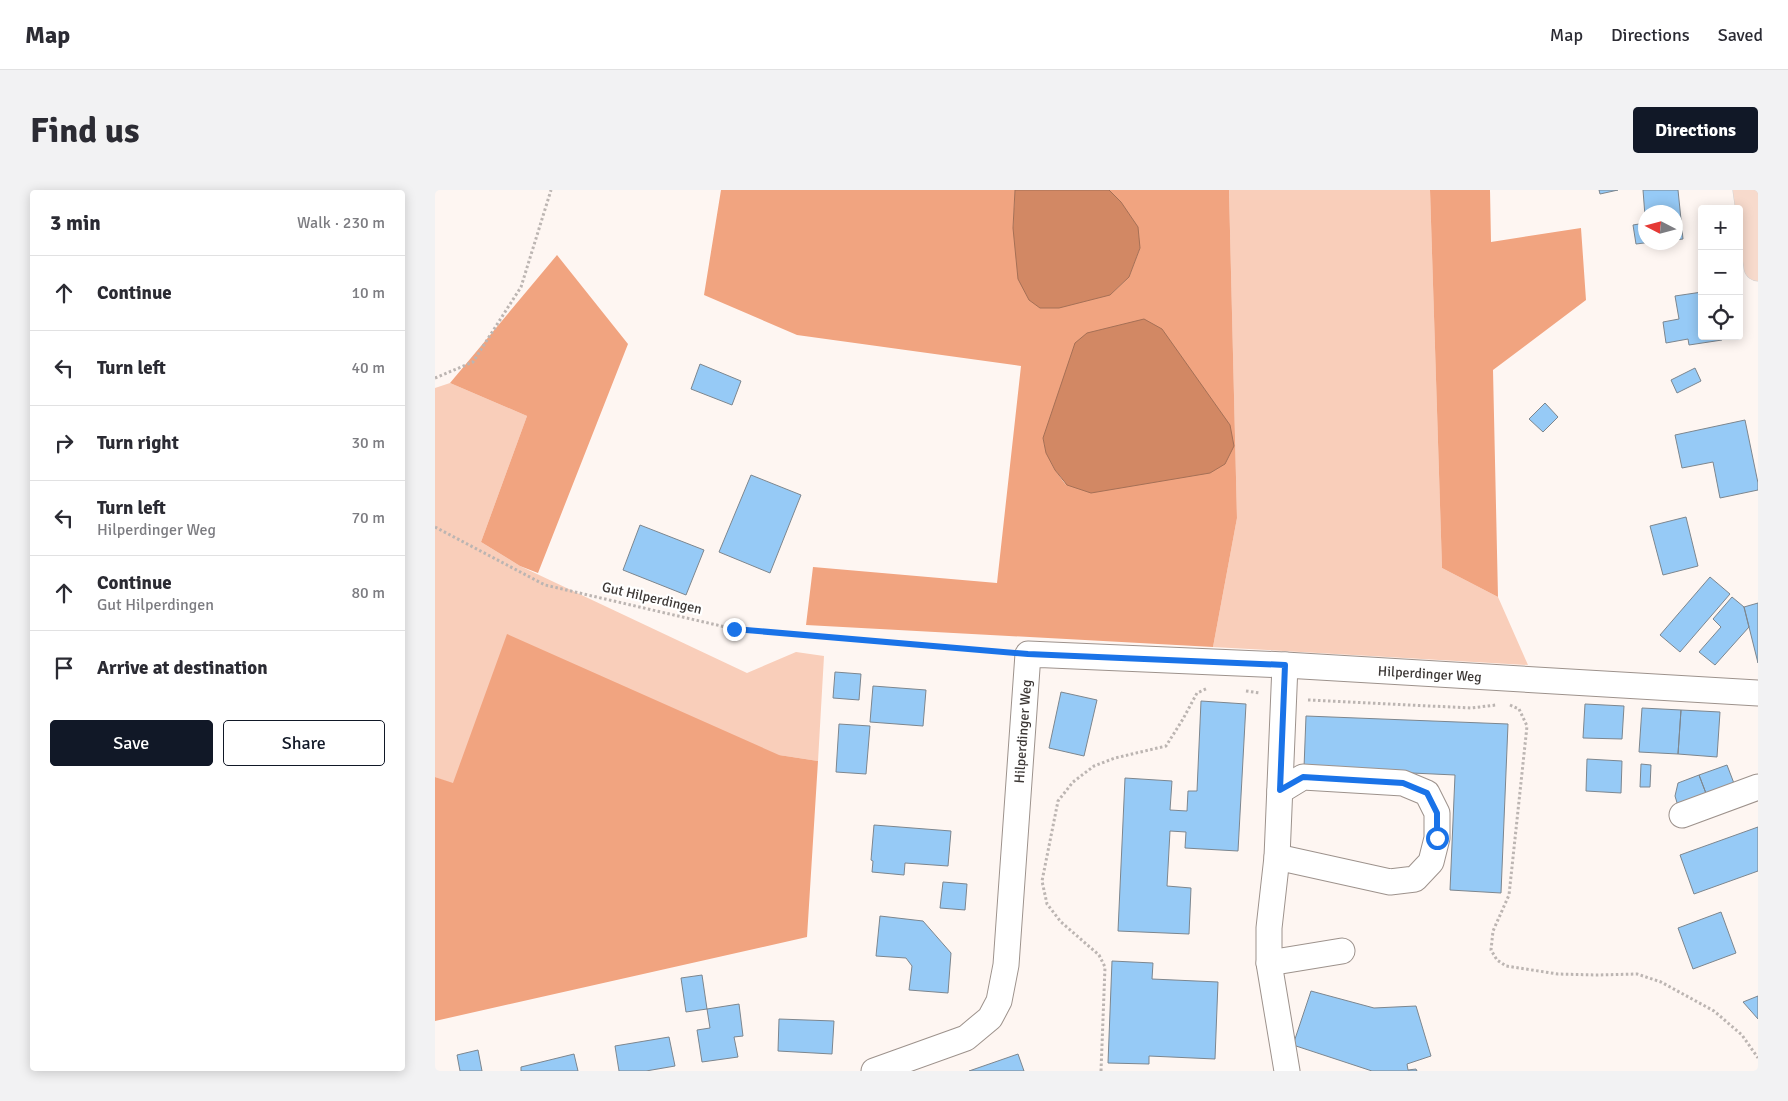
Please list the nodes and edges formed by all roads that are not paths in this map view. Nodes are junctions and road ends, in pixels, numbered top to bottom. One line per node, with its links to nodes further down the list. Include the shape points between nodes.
1 (1747, 190): 2 (main road)
2 (1758, 267)
3 (1285, 665): 4 (street, Hilperdinger Weg); 6 (street); 11 (street, Hilperdinger Weg, via 1028,654 1006,965 999,1001 989,1018 967,1038)
4 (1758, 693)
5 (1758, 787): 7 (street)
6 (1280, 790): 8 (street); 8 (street, via 1303,777 1403,783 1427,793 1437,813 1437,838 1431,862 1415,879 1389,882)
7 (1682, 815)
8 (1277, 857): 10 (street, via 1269,928)
9 (1343, 951): 10 (street)
10 (1269, 963): 12 (street)
11 (874, 1071)
12 (1287, 1071)

